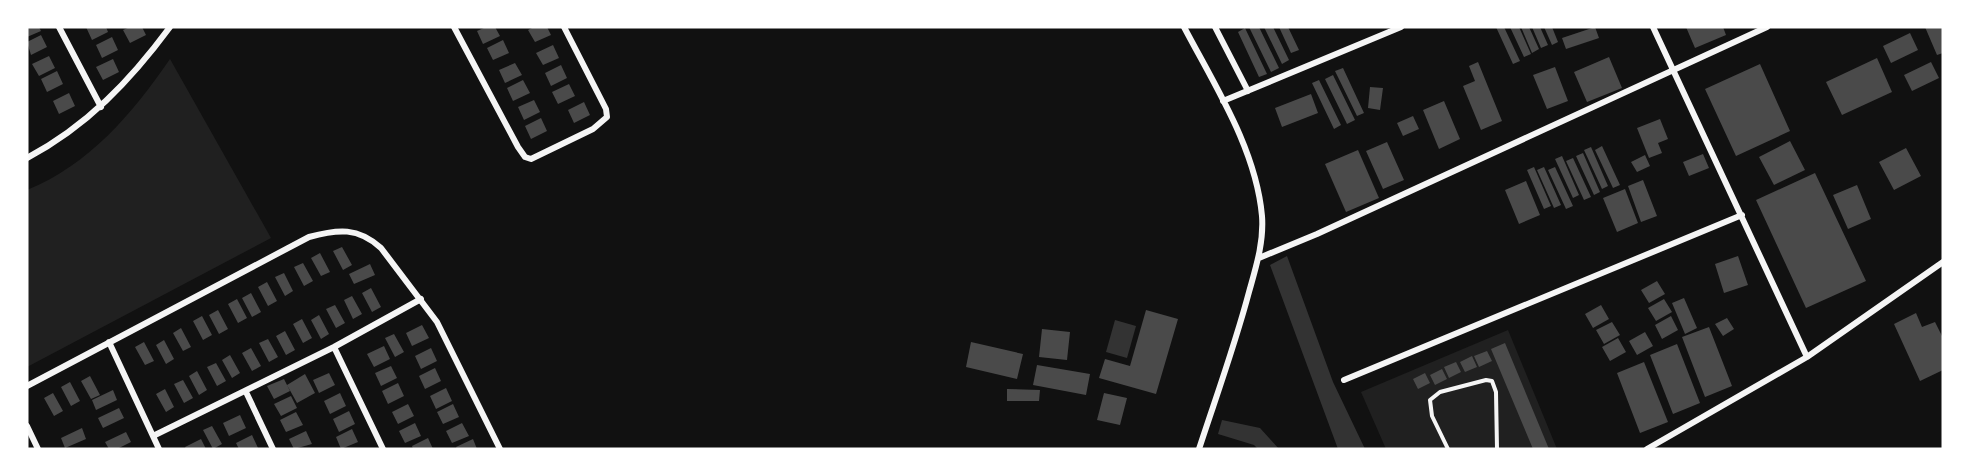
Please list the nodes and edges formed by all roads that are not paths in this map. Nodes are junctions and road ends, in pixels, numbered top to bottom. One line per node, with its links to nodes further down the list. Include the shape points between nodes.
1 (59, 27): 13 (street)
2 (170, 27): 13 (street)
3 (454, 27): 4 (street, via 528,159 544,155 593,129 607,117)
4 (564, 27)
5 (1184, 27): 12 (street)
6 (1215, 27): 11 (street)
7 (1401, 27): 11 (street)
8 (1653, 27): 10 (street)
9 (1767, 27): 10 (street)
10 (1673, 71): 15 (street); 16 (street)
11 (1248, 91): 12 (street)
12 (1223, 101): 16 (street, via 1253,171 1262,217)
13 (101, 106): 14 (street, via 76,128)
14 (27, 158)
15 (1742, 215): 21 (street); 22 (street)
16 (1259, 258): 32 (street)
17 (1943, 262): 21 (street)
18 (421, 299): 19 (street, via 370,239 353,231 334,230 309,237); 20 (street); 31 (street, via 437,322)
19 (109, 342): 23 (street); 26 (street)
20 (334, 347): 24 (street); 30 (street)
21 (1807, 357): 35 (street)
22 (1344, 380)
23 (27, 386)
24 (246, 392): 26 (street); 29 (street)
25 (27, 426): 27 (street)
26 (153, 436): 28 (street)
27 (38, 449)
28 (159, 449)
29 (273, 449)
30 (383, 449)
31 (500, 449)
32 (1199, 449)
33 (1448, 449): 34 (lane, via 1432,416 1430,400 1440,392 1486,380 1492,381 1496,392)
34 (1497, 449)
35 (1647, 449)

